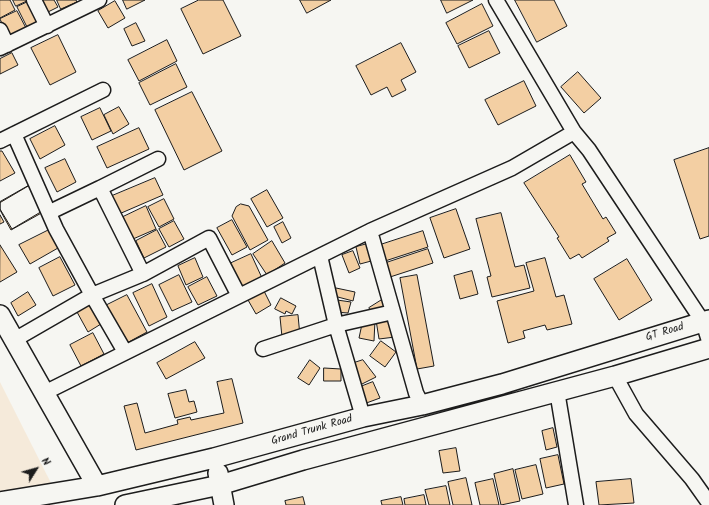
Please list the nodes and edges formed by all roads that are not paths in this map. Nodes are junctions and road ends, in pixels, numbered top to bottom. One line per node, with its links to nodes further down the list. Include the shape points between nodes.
1 (34, 0): 5 (street)
2 (99, 0): 4 (street)
3 (496, 0): 9 (street)
4 (83, 3): 5 (street)
5 (47, 26): 7 (street)
6 (0, 30): 7 (street)
7 (3, 47)
8 (103, 90): 10 (street)
9 (574, 132): 15 (street, via 512,168); 22 (street)
10 (14, 134): 11 (street); 14 (street)
11 (0, 141)
12 (158, 159): 13 (street)
13 (100, 188): 14 (street); 17 (street)
14 (50, 212): 18 (street, via 56,229)
15 (370, 231): 16 (street); 20 (street)
16 (320, 256): 19 (street); 23 (street)
17 (143, 274): 18 (street); 19 (street, via 208,238)
18 (92, 295): 24 (street); 29 (street)
19 (239, 296): 29 (street)
20 (393, 312): 23 (street); 33 (street, via 416,393)
21 (0, 315): 24 (main road)
22 (706, 321): 25 (street); 26 (main road, GT Road)
23 (336, 325): 28 (street); 34 (street)
24 (14, 340): 32 (main road)
25 (709, 341)
26 (621, 346): 33 (main road, Grand Trunk Road, via 603,354 502,384)
27 (709, 348): 30 (main road)
28 (263, 349)
29 (125, 352): 32 (street)
30 (615, 376): 31 (main road); 40 (street, via 636,414 692,479)
31 (557, 391): 36 (main road); 39 (street)
32 (44, 393): 37 (main road)
33 (422, 405): 34 (main road, Grand Trunk Road)
34 (364, 417): 35 (main road, Grand Trunk Road)
35 (214, 458): 36 (main road); 37 (main road, Grand Trunk Road)
36 (220, 485): 41 (main road); 42 (main road)
37 (97, 486): 38 (main road, Grand Trunk Road)
38 (0, 502)
39 (572, 504)
40 (709, 504)
41 (125, 505)
42 (224, 505)

